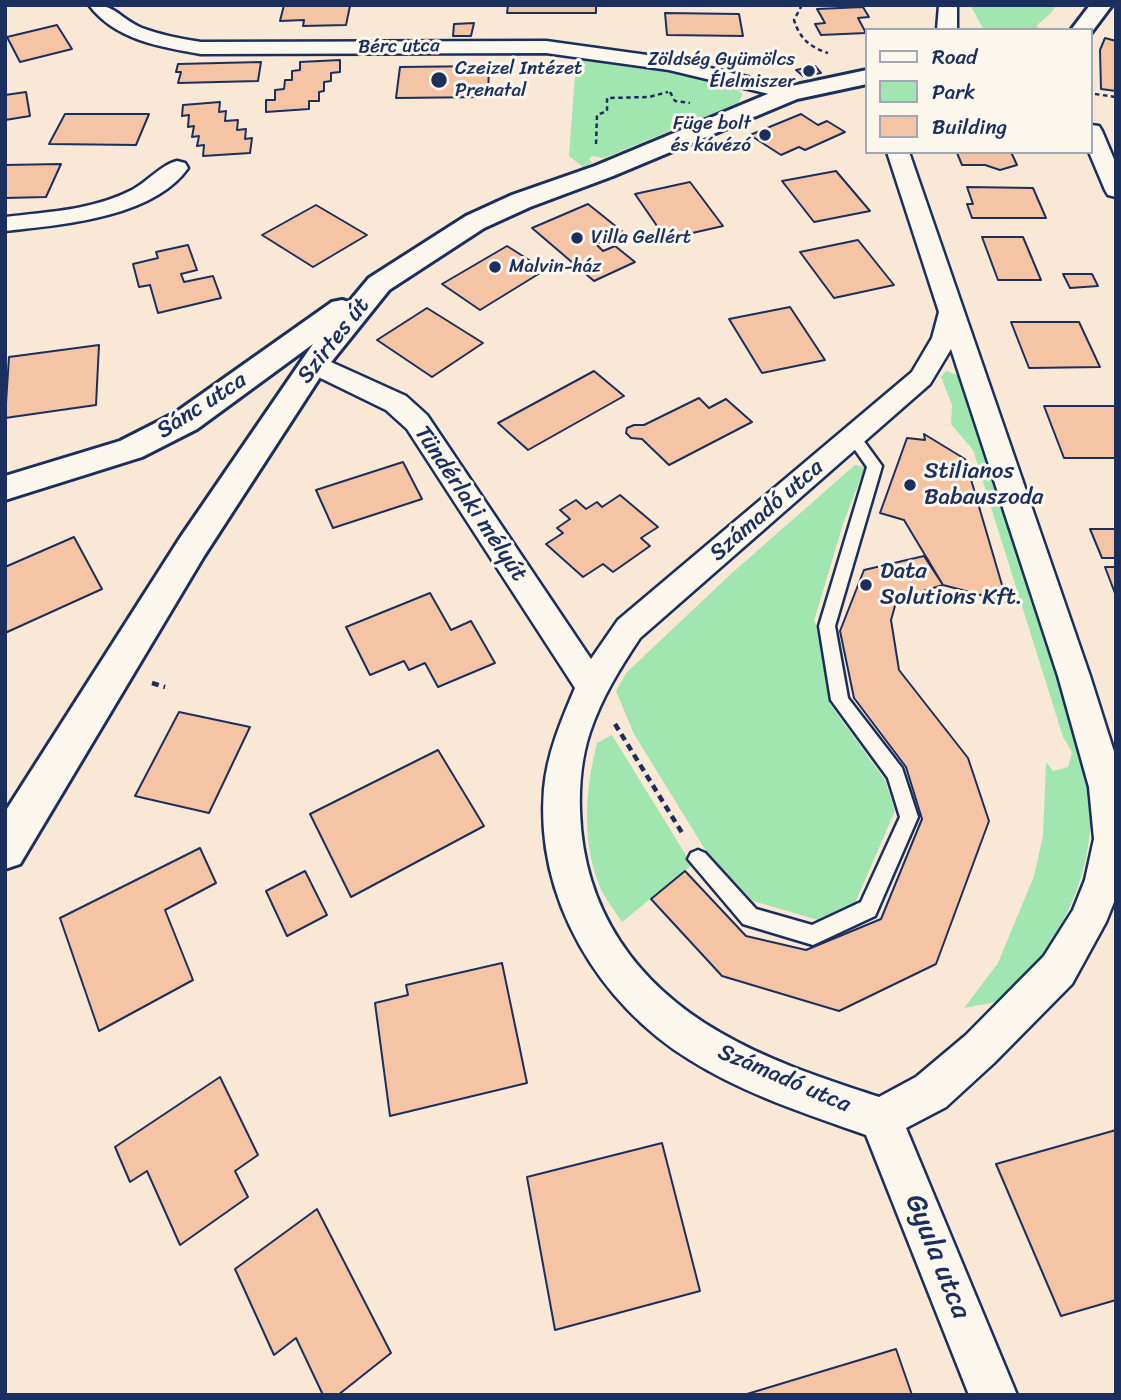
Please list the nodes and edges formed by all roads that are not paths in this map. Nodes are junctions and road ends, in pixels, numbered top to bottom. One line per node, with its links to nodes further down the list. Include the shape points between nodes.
1 (98, 5): 7 (street, Bérc utca, via 132,33 201,48 555,48 733,76)
2 (948, 5): 4 (street)
3 (1101, 5): 5 (street)
4 (947, 28)
5 (1084, 28)
6 (866, 77): 7 (street, Szirtes út)
7 (790, 93): 13 (street, Szirtes út, via 475,222)
8 (1093, 136): 11 (street)
9 (899, 154): 14 (street)
10 (177, 168): 12 (street, via 145,194 99,210)
11 (1116, 190)
12 (5, 224)
13 (379, 284): 15 (street, Szirtes út); 17 (street, Sánc utca, via 186,421 131,449)
14 (951, 312): 16 (street, Számadó utca, via 945,338 921,378); 21 (street, via 1091,734 1107,787 1112,839 1104,880 1087,922 1058,971 931,1092)
15 (313, 364): 18 (street, Tündérlaki mélyút, via 396,403 417,422); 19 (street, Szirtes út, via 192,547)
16 (853, 437): 18 (street, Számadó utca, via 629,629); 20 (lane, via 875,466 827,626 840,700 896,774 908,817 868,909 813,935 750,917)
17 (5, 488)
18 (591, 685): 21 (street, Számadó utca, via 567,756 560,794 561,842 588,929 610,963 643,1000 683,1033 785,1084)
19 (5, 850)
20 (698, 859)
21 (881, 1119): 22 (street, Gyula utca)
22 (993, 1395)

